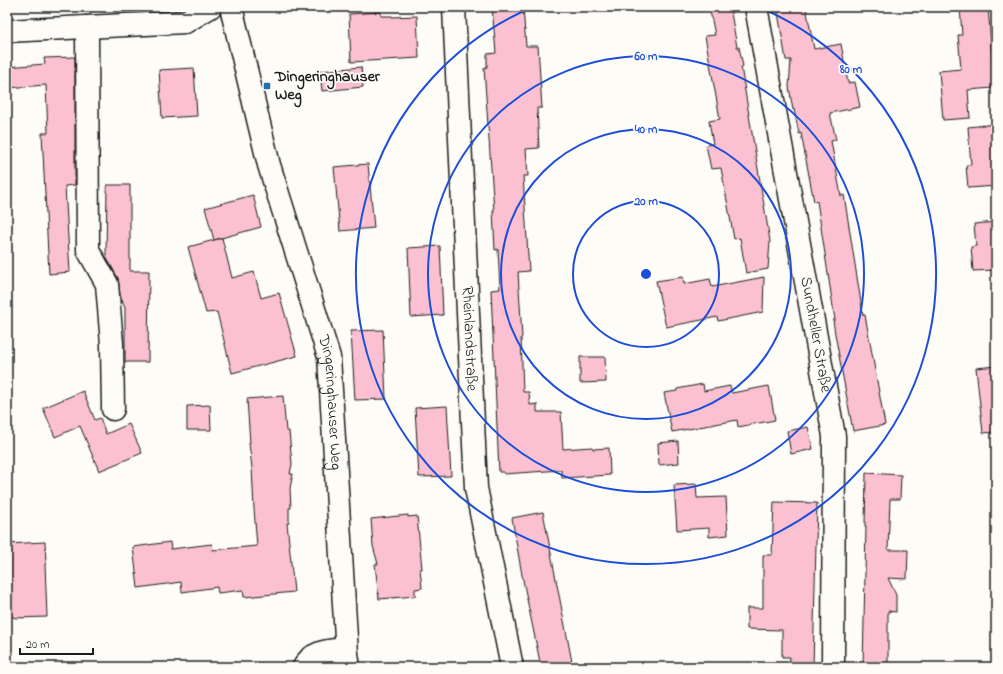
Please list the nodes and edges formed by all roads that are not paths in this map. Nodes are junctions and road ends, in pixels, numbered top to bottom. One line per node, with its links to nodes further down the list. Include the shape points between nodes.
1 (210, 7): 5 (street, via 185,22)
2 (231, 7): 8 (street, Dingeringhauser Weg, via 269,165 329,357)
3 (454, 7): 10 (street, Rheinlandstraße, via 476,488)
4 (756, 7): 11 (street, Sundheller Straße, via 834,436)
5 (87, 27): 6 (street); 7 (street, via 88,250 108,284)
6 (7, 31)
7 (113, 409)
8 (348, 658): 9 (street, via 318,653)
9 (304, 667)
10 (512, 667)
11 (833, 667)

